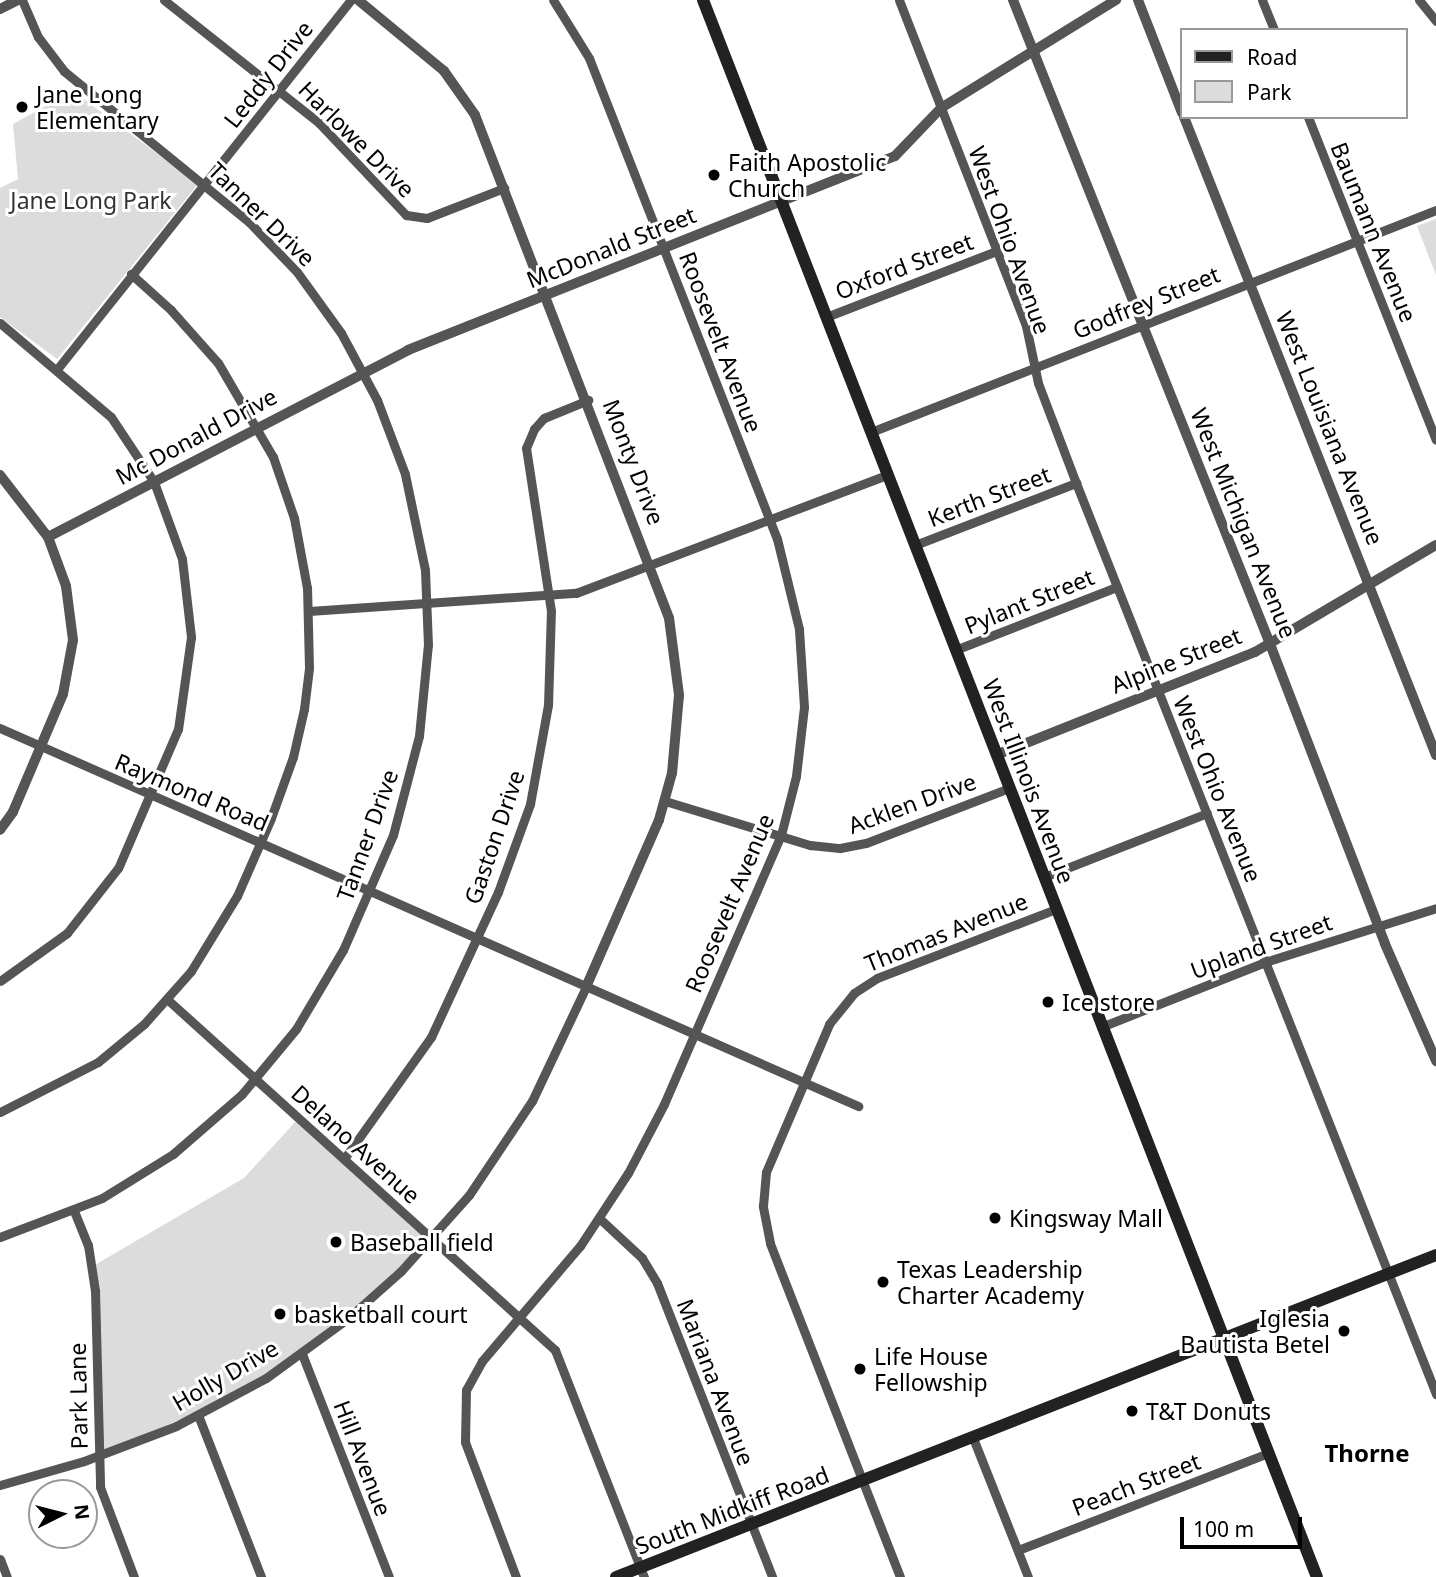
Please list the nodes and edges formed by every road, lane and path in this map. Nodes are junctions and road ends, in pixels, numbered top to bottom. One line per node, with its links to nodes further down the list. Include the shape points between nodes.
1 (20, 0): 13 (street); 22 (street, Tanner Drive, via 38,37 64,71)
2 (164, 0): 17 (street, Harlowe Drive)
3 (351, 0): 17 (street, Leddy Drive)
4 (358, 0): 23 (street, Monty Drive, via 458,87 475,115)
5 (553, 0): 27 (street, Roosevelt Avenue, via 589,58)
6 (703, 0): 24 (main road, West Illinois Avenue)
7 (899, 0): 19 (street, West Ohio Avenue)
8 (1013, 0): 16 (street, West Michigan Avenue)
9 (1116, 0): 16 (street, McDonald Street)
10 (1138, 0): 18 (street, West Louisiana Avenue)
11 (1262, 0): 15 (street)
12 (1419, 0): 14 (street)
13 (0, 9)
14 (1436, 21)
15 (1273, 28)
16 (1033, 52): 19 (street, McDonald Street); 34 (street, West Michigan Avenue)
17 (280, 90): 22 (street, Leddy Drive); 23 (street, Harlowe Drive, via 336,139 408,215 427,218)
18 (1180, 107)
19 (941, 108): 24 (street, McDonald Street, via 895,156); 28 (street, West Ohio Avenue)
20 (1185, 119): 30 (street, West Louisiana Avenue)
21 (1309, 119): 26 (street, Baumann Avenue)
22 (206, 184): 29 (street, Leddy Drive); 37 (street, Tanner Drive, via 297,272)
23 (504, 188): 31 (street, Monty Drive)
24 (781, 201): 27 (street, McDonald Street); 32 (main road, West Illinois Avenue)
25 (1436, 210): 26 (street, Godfrey Street)
26 (1357, 241): 30 (street, Godfrey Street); 41 (street, Baumann Avenue)
27 (663, 248): 31 (street, McDonald Street); 46 (street, Roosevelt Avenue)
28 (996, 251): 32 (street, Oxford Street); 35 (street, West Ohio Avenue, via 1026,326)
29 (131, 275): 36 (street, Leddy Drive); 39 (street, via 208,351)
30 (1249, 282): 34 (street, Godfrey Street); 51 (street, West Louisiana Avenue)
31 (546, 295): 37 (street, McDonald Street); 38 (street, Monty Drive)
32 (826, 317): 40 (main road, West Illinois Avenue)
33 (0, 323): 36 (street)
34 (1141, 324): 35 (street, Godfrey Street); 56 (street, West Michigan Avenue)
35 (1034, 367): 40 (street, Godfrey Street); 45 (street, West Ohio Avenue)
36 (58, 368): 44 (street, via 111,417)
37 (363, 372): 39 (street, Mc Donald Drive); 54 (street, Tanner Drive, via 405,474 419,531)
38 (588, 401): 50 (street, Monty Drive); 53 (street, Gaston Drive, via 544,418 526,448)
39 (258, 427): 44 (street, Mc Donald Drive); 55 (street, via 294,518)
40 (871, 432): 43 (main road, West Illinois Avenue)
41 (1436, 440)
42 (0, 475): 47 (street)
43 (887, 475): 46 (street); 48 (main road, West Illinois Avenue)
44 (154, 482): 47 (street, Mc Donald Drive); 64 (street, via 182,559 191,637 178,729)
45 (1076, 483): 48 (street, Kerth Street); 52 (street, West Ohio Avenue)
46 (769, 521): 50 (street); 68 (street, Roosevelt Avenue, via 796,606 804,683 797,768)
47 (48, 537): 60 (street, via 66,586 73,640 63,694)
48 (915, 545): 57 (main road, West Illinois Avenue)
49 (1436, 545): 51 (street, Alpine Street)
50 (652, 567): 53 (street, via 581,592); 65 (street, Monty Drive, via 669,618 679,683 678,737)
51 (1370, 585): 56 (street, Alpine Street); 62 (street, West Louisiana Avenue)
52 (1117, 587): 57 (street, Pylant Street); 58 (street, West Ohio Avenue)
53 (550, 596): 54 (street); 75 (street, Gaston Drive, via 548,705 535,783 510,861)
54 (427, 605): 55 (street); 71 (street, Tanner Drive, via 426,686 415,757 393,835)
55 (309, 611): 69 (street, via 309,668 299,733)
56 (1270, 644): 58 (street, Alpine Street); 74 (street, West Michigan Avenue)
57 (956, 650): 61 (main road, West Illinois Avenue)
58 (1158, 690): 61 (street, Alpine Street); 66 (street, West Ohio Avenue)
59 (0, 729): 60 (street, Raymond Road)
60 (43, 747): 64 (street, Raymond Road); 67 (street)
61 (996, 755): 63 (main road, West Illinois Avenue)
62 (1436, 755)
63 (1009, 788): 68 (street, Acklen Drive, via 855,846 815,846); 70 (main road, West Illinois Avenue)
64 (151, 796): 69 (street, Raymond Road); 77 (street, via 118,867 91,906 67,933)
65 (665, 801): 68 (street, Acklen Drive); 78 (street, Monty Drive)
66 (1206, 813): 70 (street); 76 (street, West Ohio Avenue)
67 (0, 830)
68 (781, 835): 81 (street, Roosevelt Avenue)
69 (260, 843): 71 (street, Raymond Road); 79 (street, via 218,930)
70 (1044, 877): 73 (main road, West Illinois Avenue)
71 (368, 891): 75 (street, Raymond Road); 83 (street, Tanner Drive, via 318,995)
72 (1436, 908): 74 (street, Upland Street)
73 (1056, 909): 80 (main road, West Illinois Avenue); 84 (street, Thomas Avenue, via 865,985 832,1019)
74 (1379, 927): 76 (street, Upland Street); 82 (street, West Michigan Avenue)
75 (477, 937): 78 (street, Raymond Road); 87 (street, Gaston Drive, via 431,1037)
76 (1265, 962): 80 (street, Upland Street); 93 (street, West Ohio Avenue)
77 (0, 981)
78 (586, 988): 81 (street, Raymond Road); 91 (street, Holly Drive, via 521,1119)
79 (168, 1000): 83 (street, Delano Avenue); 86 (street, via 92,1066)
80 (1101, 1027): 95 (main road, West Illinois Avenue)
81 (694, 1035): 84 (street, Raymond Road); 89 (street, Roosevelt Avenue, via 650,1132)
82 (1436, 1061)
83 (256, 1080): 87 (street, Delano Avenue); 88 (street, Tanner Drive, via 180,1149 126,1185)
84 (803, 1083): 85 (street, Raymond Road); 102 (street, Thomas Avenue, via 768,1164 765,1225)
85 (858, 1106)
86 (0, 1112)
87 (344, 1158): 91 (street, Delano Avenue)
88 (74, 1211): 90 (street, Tanner Drive); 101 (street, Park Lane, via 92,1261 95,1291)
89 (599, 1218): 94 (street, Roosevelt Avenue); 104 (street, Mariana Avenue, via 642,1258 657,1283)
90 (0, 1237)
91 (433, 1238): 94 (street, Delano Avenue); 96 (street, Holly Drive, via 370,1300)
92 (1436, 1255): 93 (main road, South Midkiff Road)
93 (1389, 1274): 95 (main road, South Midkiff Road); 97 (street, West Ohio Avenue)
94 (521, 1318): 107 (street, Delano Avenue, via 558,1356); 112 (street, Roosevelt Avenue, via 473,1373 462,1420 467,1449)
95 (1224, 1340): 99 (main road, South Midkiff Road); 100 (main road, West Illinois Avenue)
96 (302, 1354): 98 (street, Holly Drive); 111 (street, Hill Avenue)
97 (1436, 1394)
98 (198, 1415): 101 (street, Holly Drive); 110 (street)
99 (973, 1438): 102 (main road, South Midkiff Road); 105 (street)
100 (1268, 1453): 105 (street, Peach Street); 117 (main road, West Illinois Avenue)
101 (98, 1455): 103 (street, Holly Drive); 109 (street, Park Lane, via 102,1494)
102 (862, 1482): 104 (main road, South Midkiff Road); 115 (street, Thomas Avenue)
103 (0, 1485)
104 (752, 1524): 107 (main road, South Midkiff Road); 114 (street, Mariana Avenue)
105 (1018, 1550): 116 (street)
106 (0, 1559): 108 (street)
107 (642, 1572): 113 (main road, South Midkiff Road)
108 (7, 1577)
109 (134, 1577)
110 (261, 1577)
111 (389, 1577)
112 (516, 1577)
113 (616, 1577)
114 (772, 1577)
115 (900, 1577)
116 (1028, 1577)
117 (1317, 1577)

